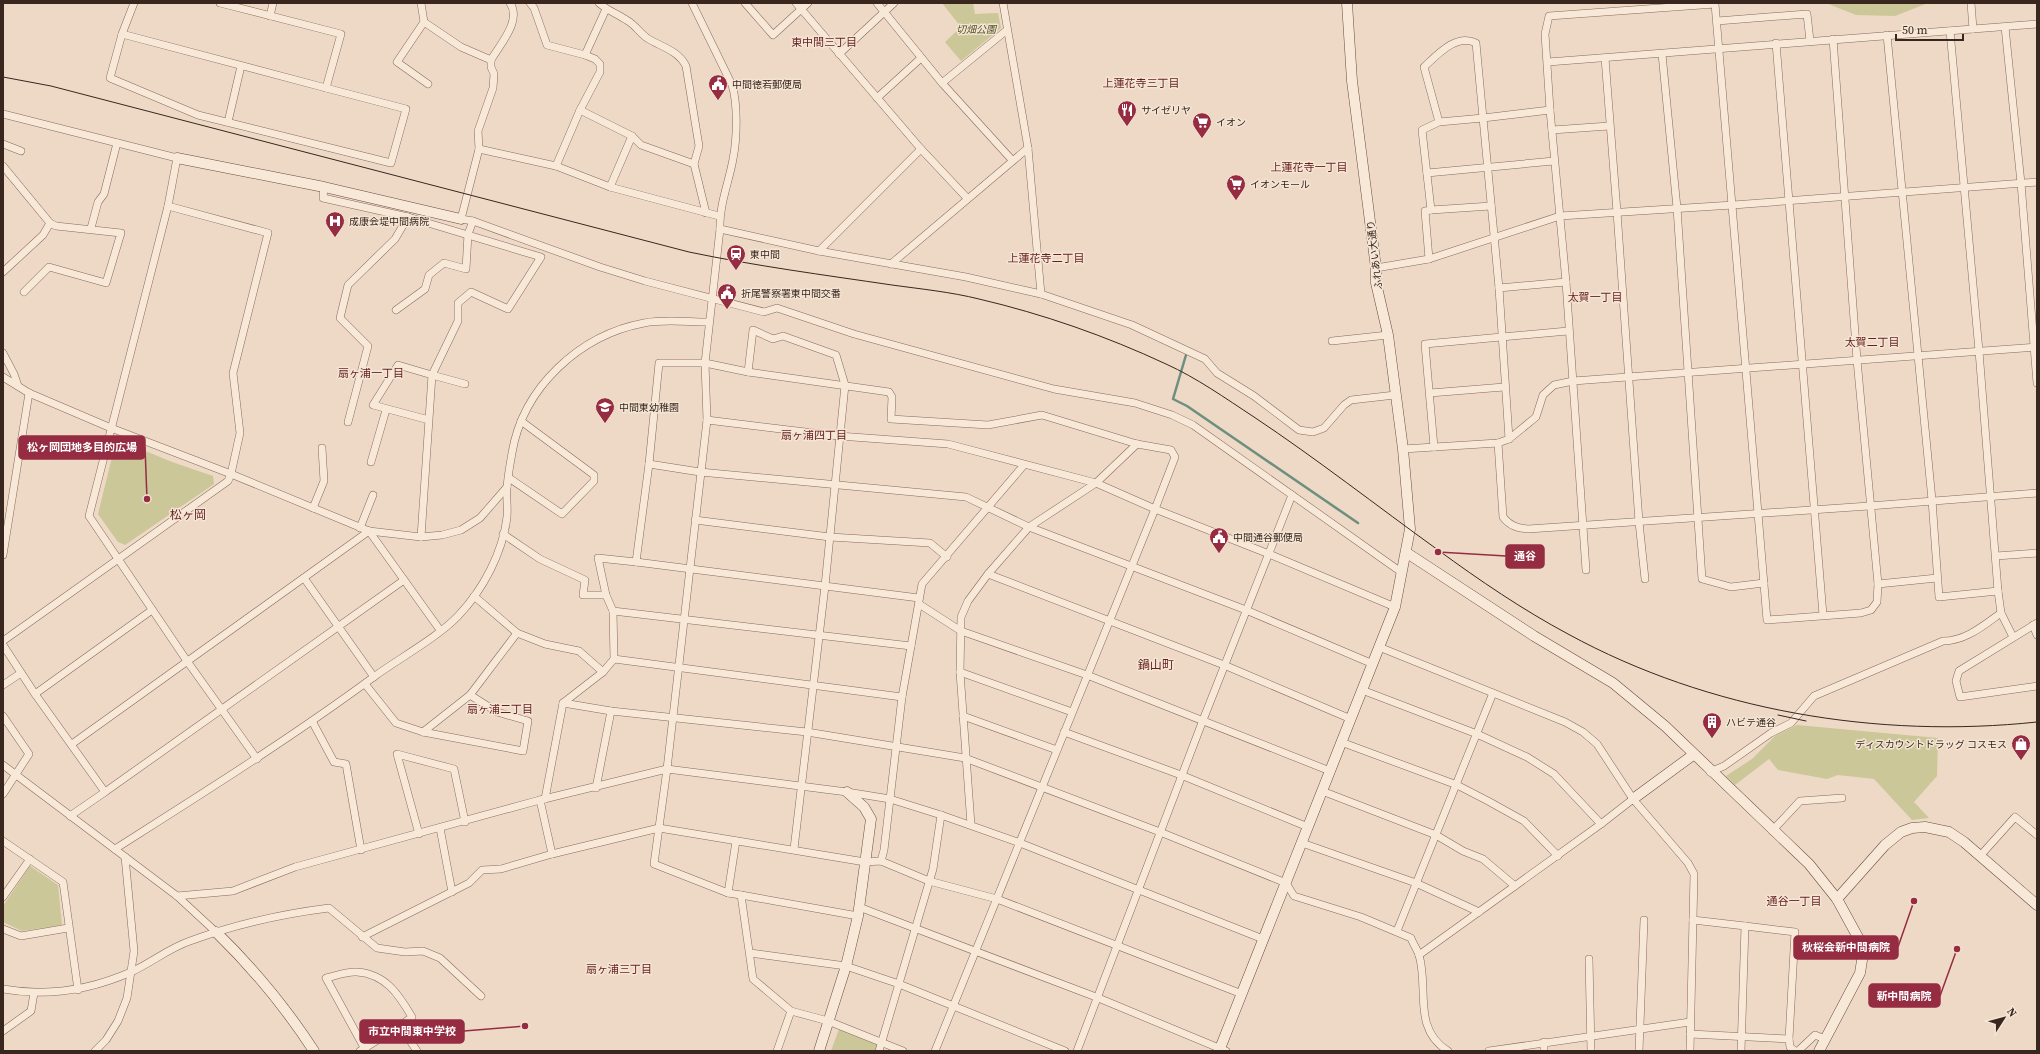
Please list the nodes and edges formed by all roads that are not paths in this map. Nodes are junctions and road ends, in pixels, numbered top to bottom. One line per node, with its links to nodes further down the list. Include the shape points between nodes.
1 (134, 3): 27 (street)
2 (220, 3): 19 (street)
3 (274, 3): 19 (street)
4 (421, 3): 21 (street)
5 (510, 3): 38 (street, via 514,10 514,21)
6 (530, 3): 35 (street, via 547,45)
7 (599, 3): 17 (street)
8 (692, 3): 84 (street, via 732,84 736,98 733,158)
9 (745, 3): 16 (street, via 773,35)
10 (808, 3): 16 (street)
11 (877, 3): 18 (street)
12 (894, 3): 18 (street)
13 (1003, 3): 25 (street)
14 (1347, 3): 97 (street, ふれあい大通り, via 1352,81)
15 (1971, 3): 24 (street)
16 (799, 6): 33 (street)
17 (606, 9): 35 (street); 63 (street, via 628,21 646,37 675,52 686,66 699,146)
18 (884, 11): 33 (street); 36 (street)
19 (270, 16): 43 (street, via 341,34)
20 (1717, 21): 30 (street, via 1807,14); 32 (street); 39 (street, via 1715,4 1549,16 1545,34)
21 (424, 22): 38 (street, via 461,47); 42 (street, via 397,62)
22 (2037, 24): 23 (street)
23 (2005, 27): 24 (street); 69 (street)
24 (1973, 29): 26 (street)
25 (1007, 30): 41 (street); 56 (street)
26 (1950, 31): 28 (street); 72 (street)
27 (122, 34): 40 (street); 49 (street, via 110,78 198,115)
28 (1887, 36): 29 (street); 73 (street)
29 (1833, 40): 30 (street); 74 (street)
30 (1810, 41): 31 (street)
31 (1776, 44): 32 (street); 76 (street)
32 (1720, 48): 34 (street); 77 (street)
33 (839, 54): 44 (street)
34 (1662, 54): 37 (street); 80 (street)
35 (585, 55): 45 (street, via 600,64 600,72)
36 (921, 58): 41 (street); 44 (street)
37 (1605, 58): 39 (street); 51 (street)
38 (491, 60): 57 (street, via 493,88 478,131)
39 (1548, 62): 46 (street)
40 (241, 66): 43 (street); 49 (street)
41 (942, 83): 61 (street)
42 (428, 84)
43 (326, 88): 49 (street, via 406,109 392,164)
44 (877, 98): 58 (street)
45 (580, 110): 53 (street); 65 (street)
46 (1550, 110): 48 (street); 52 (street)
47 (3, 114): 54 (street)
48 (1483, 118): 50 (street); 50 (street, via 1476,43 1470,40 1454,43 1424,67); 66 (street)
49 (228, 122)
50 (1440, 122): 67 (street, via 1422,130)
51 (1609, 126): 52 (street); 82 (street)
52 (1552, 130): 62 (street)
53 (632, 136): 63 (street, via 641,145); 71 (street)
54 (117, 143): 60 (street); 90 (street, via 104,194 98,202)
55 (3, 144): 59 (street)
56 (1028, 148): 61 (street); 102 (street)
57 (479, 149): 65 (street); 87 (street)
58 (921, 149): 75 (street); 94 (street)
59 (21, 151)
60 (177, 158): 70 (street); 78 (street)
61 (1012, 160): 75 (street)
62 (1554, 161): 66 (street); 85 (street)
63 (694, 164): 83 (street)
64 (3, 166): 89 (street)
65 (556, 166): 71 (street)
66 (1488, 167): 67 (street); 79 (street)
67 (1427, 173): 81 (street)
68 (2037, 182): 69 (street)
69 (2021, 183): 72 (street); 110 (street)
70 (324, 187): 86 (street, via 323,198); 87 (street)
71 (610, 187): 83 (street)
72 (1965, 188): 73 (street); 111 (street)
73 (1903, 191): 74 (street); 113 (street)
74 (1844, 196): 76 (street); 114 (street)
75 (967, 198): 96 (street)
76 (1790, 200): 77 (street); 116 (street)
77 (1732, 205): 80 (street); 117 (street)
78 (168, 206): 137 (street); 149 (street, via 268,233 233,373 240,433)
79 (1491, 206): 81 (street); 93 (street)
80 (1677, 208): 82 (street); 119 (street)
81 (1431, 210): 95 (street, via 1425,211)
82 (1617, 212): 85 (street); 121 (street)
83 (706, 213): 84 (street)
84 (720, 216): 91 (street)
85 (1560, 216): 93 (street); 99 (street)
86 (408, 217): 92 (street); 136 (street, via 395,240 348,285 340,318 368,346)
87 (461, 219): 88 (street)
88 (473, 221): 92 (street); 103 (street, via 600,267)
89 (50, 223): 90 (street, via 56,226); 98 (street, via 43,235)
90 (91, 228): 101 (street, via 121,233 106,283 49,267)
91 (720, 229): 94 (street); 103 (street)
92 (468, 234): 104 (street, via 466,269 444,263 429,275 425,289); 120 (street, via 541,257 508,309 471,292 458,303 458,321)
93 (1494, 239): 95 (street); 100 (street)
94 (819, 251): 96 (street)
95 (1429, 259): 97 (street)
96 (891, 264): 102 (street)
97 (1376, 268): 107 (street, ふれあい大通り, via 1376,283)
98 (3, 272)
99 (1566, 282): 100 (street); 106 (street)
100 (1499, 288): 108 (street)
101 (24, 292)
102 (1042, 294): 131 (street, via 1132,325 1205,359 1217,373 1254,396 1299,430 1313,432 1324,428 1351,400)
103 (712, 300): 105 (street); 156 (street, via 764,312 778,308 854,334 1054,389 1135,403 1172,415 1193,425)
104 (396, 310)
105 (708, 322): 115 (street); 135 (street, via 645,323 595,339 545,381 528,405)
106 (1568, 331): 108 (street); 123 (street)
107 (1388, 335): 109 (street); 131 (street, ふれあい大通り)
108 (1501, 336): 128 (street); 130 (street, via 1425,344)
109 (1332, 341)
110 (2035, 347): 111 (street); 125 (street)
111 (1979, 352): 113 (street); 157 (street)
112 (3, 353): 127 (street)
113 (1918, 355): 114 (street); 158 (street)
114 (1857, 360): 116 (street); 159 (street)
115 (704, 363): 118 (street); 134 (street); 146 (street, via 659,364)
116 (1801, 364): 117 (street); 163 (street)
117 (1746, 367): 119 (street); 164 (street)
118 (748, 372): 126 (street); 126 (street, via 753,330 773,339 783,336 836,355)
119 (1688, 372): 121 (street); 165 (street)
120 (432, 375): 124 (street); 132 (street, via 398,365 373,405); 133 (street)
121 (1628, 376): 123 (street); 167 (street)
122 (3, 377): 127 (street)
123 (1572, 380): 139 (street, via 1554,385 1543,395 1536,418); 168 (street)
124 (465, 384)
125 (2037, 384)
126 (845, 385): 138 (street); 141 (street, via 889,392 892,397 891,419 988,425 1042,415)
127 (18, 386): 129 (street)
128 (1504, 387): 130 (street); 139 (street)
129 (29, 392): 137 (street); 178 (street)
130 (1430, 393): 142 (street)
131 (1395, 395): 144 (street, ふれあい大通り)
132 (386, 410): 133 (street); 145 (street)
133 (429, 420): 173 (street)
134 (707, 420): 138 (street); 148 (street)
135 (521, 421): 150 (street, via 512,452); 150 (street, via 594,475 594,481 562,514)
136 (348, 422)
137 (111, 428): 149 (street); 181 (street, via 89,516)
138 (839, 436): 147 (street, via 948,444); 152 (street)
139 (1508, 439): 140 (street)
140 (1498, 443): 142 (street); 168 (street, via 1503,517 1509,524 1528,529)
141 (1137, 444): 151 (street); 162 (street, via 1171,450 1175,457)
142 (1434, 446): 144 (street)
143 (322, 448): 160 (street, via 324,481)
144 (1403, 449): 175 (street, ふれあい大通り, via 1410,529)
145 (372, 462)
146 (649, 464): 148 (street); 182 (street)
147 (1024, 465): 151 (street); 161 (street)
148 (700, 472): 152 (street); 166 (street)
149 (231, 474): 160 (street); 181 (street, via 228,481)
150 (509, 478): 153 (street)
151 (1096, 483): 162 (street); 169 (street)
152 (835, 486): 161 (street, via 966,497); 174 (street)
153 (507, 487): 172 (street, via 507,517); 173 (street, via 480,518 461,530)
154 (2037, 492): 157 (street)
155 (373, 495): 170 (street)
156 (1292, 495): 177 (street); 186 (street)
157 (1991, 496): 158 (street); 179 (street)
158 (1932, 500): 159 (street); 189 (street)
159 (1869, 506): 163 (street); 193 (street)
160 (313, 508): 170 (street)
161 (987, 508): 169 (street); 180 (street)
162 (1155, 509): 177 (street); 183 (street)
163 (1815, 510): 164 (street); 204 (street)
164 (1758, 513): 165 (street); 192 (street)
165 (1698, 517): 167 (street); 192 (street, via 1702,579 1730,587)
166 (695, 520): 174 (street); 184 (street)
167 (1639, 522): 168 (street); 190 (street)
168 (1582, 525): 185 (street)
169 (1029, 527): 183 (street); 187 (street)
170 (360, 528): 171 (street)
171 (369, 530): 173 (street); 188 (street); 191 (street)
172 (503, 534): 196 (street, via 495,558); 197 (street, via 540,559 585,580 583,596)
173 (421, 537)
174 (830, 537): 180 (street, via 930,543); 194 (street)
175 (1407, 553): 186 (street, ふれあい大通り); 256 (street, via 1534,636 1613,683 1651,713)
176 (2037, 553): 179 (street)
177 (1268, 554): 199 (street); 201 (street)
178 (3, 555)
179 (1996, 556): 195 (street)
180 (947, 557): 198 (street, via 922,584)
181 (119, 558): 200 (street); 215 (street)
182 (636, 562): 184 (street); 197 (street, via 598,558)
183 (1132, 565): 201 (street); 206 (street)
184 (689, 569): 194 (street); 205 (street)
185 (1586, 570)
186 (1401, 572): 199 (street, ふれあい大通り)
187 (988, 574): 206 (street); 210 (street, via 968,601 962,617)
188 (304, 578): 208 (street); 220 (street)
189 (1937, 578): 193 (street); 195 (street, via 1939,597)
190 (1645, 579)
191 (404, 580): 208 (street); 209 (street)
192 (1764, 583): 204 (street, via 1767,620)
193 (1878, 584): 204 (street, via 1877,602 1871,610)
194 (825, 586): 198 (street); 212 (street)
195 (1998, 591): 203 (street)
196 (474, 596): 209 (street, via 458,617); 211 (street)
197 (606, 596): 202 (street)
198 (919, 601): 210 (street); 217 (street)
199 (1395, 607): 218 (street, ふれあい大通り)
200 (152, 610): 220 (street); 235 (street)
201 (1246, 610): 221 (street); 222 (street)
202 (613, 611): 205 (street); 219 (street)
203 (2001, 612): 214 (street); 262 (street, via 1973,632 1952,641 1944,641 1814,696 1791,723 1771,733 1724,766)
204 (1823, 615)
205 (682, 618): 212 (street); 223 (street)
206 (1109, 620): 222 (street); 227 (street)
207 (2035, 624): 213 (street); 214 (street)
208 (338, 627): 228 (street); 239 (street)
209 (440, 630): 228 (street)
210 (961, 631): 225 (street); 227 (street)
211 (517, 633): 224 (street, via 545,644 579,651); 236 (street)
212 (818, 634): 217 (street); 230 (street)
213 (2037, 635)
214 (2013, 637): 232 (street, via 1959,671 1956,681 1960,697)
215 (3, 641)
216 (3, 645): 226 (street)
217 (911, 646): 237 (street)
218 (1379, 647): 221 (street, ふれあい大通り); 234 (street)
219 (614, 659): 223 (street); 224 (street)
220 (187, 661): 239 (street); 253 (street)
221 (1373, 664): 233 (street, ふれあい大通り)
222 (1224, 665): 245 (street); 246 (street)
223 (678, 668): 230 (street); 243 (street)
224 (603, 672): 238 (street)
225 (960, 672): 241 (street); 244 (street)
226 (21, 673): 231 (street); 235 (street)
227 (1086, 675): 241 (street); 246 (street)
228 (374, 677): 229 (street)
229 (365, 684): 247 (street); 248 (street, via 396,723)
230 (812, 684): 237 (street); 249 (street)
231 (3, 685)
232 (2037, 686)
233 (1362, 690): 245 (street, ふれあい大通り); 251 (street)
234 (1493, 693): 251 (street); 273 (street, via 1565,722 1583,732 1597,744)
235 (35, 694): 253 (street)
236 (470, 695): 248 (street); 248 (street, via 497,712 528,721 523,751)
237 (902, 697): 254 (street)
238 (564, 703): 240 (street); 276 (street)
239 (221, 708): 258 (street); 270 (street)
240 (611, 710): 243 (street); 266 (street)
241 (1072, 712): 250 (street)
242 (3, 716): 263 (street, via 29,754)
243 (673, 716): 249 (street); 260 (street)
244 (963, 716): 255 (street); 257 (street)
245 (1351, 719): 252 (street, ふれあい大通り)
246 (1203, 720): 261 (street); 264 (street)
247 (312, 721): 258 (street); 295 (street, via 334,762 346,764)
248 (423, 732)
249 (807, 732): 254 (street); 267 (street)
250 (1064, 732): 255 (street); 264 (street)
251 (1477, 734): 265 (street); 280 (street, via 1527,757 1554,774)
252 (1341, 742): 261 (street, ふれあい大通り); 265 (street)
253 (72, 744): 270 (street)
254 (895, 745): 257 (street); 275 (street)
255 (1057, 750): 268 (street)
256 (1693, 755): 262 (street); 273 (street)
257 (965, 758): 268 (street); 281 (street)
258 (257, 759): 294 (street)
259 (3, 765): 263 (street)
260 (667, 769): 266 (street); 267 (street); 284 (street)
261 (1330, 771): 269 (street, ふれあい大通り)
262 (1710, 772): 285 (street)
263 (16, 775): 272 (street); 278 (street)
264 (1181, 775): 282 (street); 286 (street)
265 (1457, 785): 288 (street); 298 (street, via 1524,821)
266 (596, 788): 276 (street)
267 (800, 788): 271 (street); 296 (street)
268 (1041, 788): 286 (street); 293 (street)
269 (1322, 791): 282 (street, ふれあい大通り); 288 (street)
270 (105, 792): 278 (street)
271 (847, 792): 275 (street); 303 (street, via 864,807 871,819)
272 (3, 794)
273 (1633, 798): 280 (street); 320 (street, via 1688,863 1694,874)
274 (1842, 798): 285 (street, via 1800,801)
275 (890, 799): 277 (street); 302 (street)
276 (542, 800): 279 (street); 297 (street)
277 (940, 815): 281 (street); 304 (street)
278 (70, 816): 294 (street)
279 (466, 822): 283 (street); 287 (street, via 454,769 397,754)
280 (1601, 824): 298 (street)
281 (971, 825): 293 (street)
282 (1308, 827): 292 (street, ふれあい大通り)
283 (440, 828): 287 (street); 309 (street)
284 (659, 828): 291 (street); 297 (street); 310 (street, via 654,864)
285 (1772, 830): 315 (street, via 1809,864)
286 (1160, 832): 305 (street); 308 (street)
287 (419, 834): 295 (street)
288 (1436, 835): 306 (street); 307 (street, via 1483,859)
289 (2037, 835): 299 (street, via 2015,816)
290 (3, 841): 301 (street)
291 (736, 841): 296 (street); 310 (street)
292 (1302, 842): 305 (street, ふれあい大通り); 306 (street)
293 (1020, 843): 308 (street); 314 (street)
294 (115, 849): 300 (street)
295 (361, 850): 312 (street, via 295,867 233,891)
296 (794, 850): 303 (street)
297 (552, 854): 309 (street, via 501,869 482,870 469,883)
298 (1558, 856): 307 (street)
299 (1980, 856): 315 (street, via 1949,832 1936,828 1912,828 1901,832 1885,845); 316 (street)
300 (125, 857): 312 (street); 335 (street, via 134,951)
301 (30, 859): 313 (street); 322 (street, via 63,882)
302 (881, 861): 303 (street); 304 (street)
303 (865, 862): 317 (street)
304 (929, 881): 314 (street); 323 (street)
305 (1286, 883): 325 (street, via 1294,896); 328 (street, ふれあい大通り)
306 (1416, 883): 318 (street); 325 (street)
307 (1515, 886): 318 (street)
308 (1138, 890): 328 (street); 329 (street)
309 (452, 892): 327 (street)
310 (728, 893): 311 (street)
311 (741, 895): 317 (street); 331 (street)
312 (177, 896): 326 (street)
313 (3, 897)
314 (997, 899): 329 (street); 330 (street)
315 (1837, 899): 354 (street, via 1860,941 1863,954 1860,973)
316 (2037, 905)
317 (859, 911): 323 (street); 334 (street)
318 (1479, 912): 332 (street)
319 (1644, 920): 348 (street)
320 (1693, 920): 321 (street); 346 (street)
321 (1745, 926): 352 (street); 353 (street, via 1795,932)
322 (68, 928): 324 (street, via 21,936); 338 (street)
323 (915, 928): 330 (street); 336 (street)
324 (3, 929)
325 (1397, 931): 332 (street, via 1411,938)
326 (216, 932): 327 (street, via 263,918 329,908); 335 (street, via 188,942); 360 (street, via 244,959)
327 (362, 937): 341 (street, via 377,948 405,952 423,951 440,958)
328 (1263, 939): 340 (street, ふれあい大通り)
329 (1117, 944): 340 (street); 342 (street)
330 (976, 952): 342 (street); 343 (street)
331 (750, 953): 334 (street); 344 (street, via 753,979)
332 (1419, 955): 369 (street, via 1424,1021 1440,1046)
333 (1589, 958): 351 (street)
334 (846, 966): 336 (street); 345 (street)
335 (131, 972): 338 (street); 359 (street, via 127,998 118,1021 106,1040)
336 (899, 984): 343 (street); 356 (street)
337 (3, 989): 339 (street)
338 (78, 990): 339 (street)
339 (34, 993): 349 (street, via 31,1011)
340 (1242, 994): 358 (street, ふれあい大通り)
341 (481, 996)
342 (1096, 998): 358 (street); 368 (street)
343 (954, 1006): 366 (street); 367 (street)
344 (792, 1011): 345 (street); 362 (street)
345 (828, 1021): 356 (street); 363 (street)
346 (1690, 1022): 348 (street); 350 (street)
347 (400, 1026): 357 (street); 357 (street, via 412,1017 396,990 377,977 356,972 326,978); 361 (street)
348 (1639, 1030): 351 (street); 373 (street)
349 (3, 1031)
350 (1690, 1034): 352 (street); 374 (street)
351 (1591, 1035): 355 (street); 372 (street)
352 (1740, 1037): 353 (street); 375 (street)
353 (1789, 1039): 376 (street, via 1790,1046)
354 (1825, 1039): 376 (street, via 1815,1035); 377 (street)
355 (1544, 1042): 370 (street); 371 (street)
356 (882, 1043): 364 (street); 365 (street)
357 (363, 1050)
358 (1222, 1050)
359 (95, 1051)
360 (314, 1051)
361 (417, 1051)
362 (777, 1051)
363 (819, 1051)
364 (879, 1051)
365 (903, 1051)
366 (936, 1051)
367 (1065, 1051)
368 (1077, 1051)
369 (1448, 1051)
370 (1489, 1051)
371 (1544, 1051)
372 (1591, 1051)
373 (1639, 1051)
374 (1690, 1051)
375 (1741, 1051)
376 (1796, 1051)
377 (1818, 1051)

